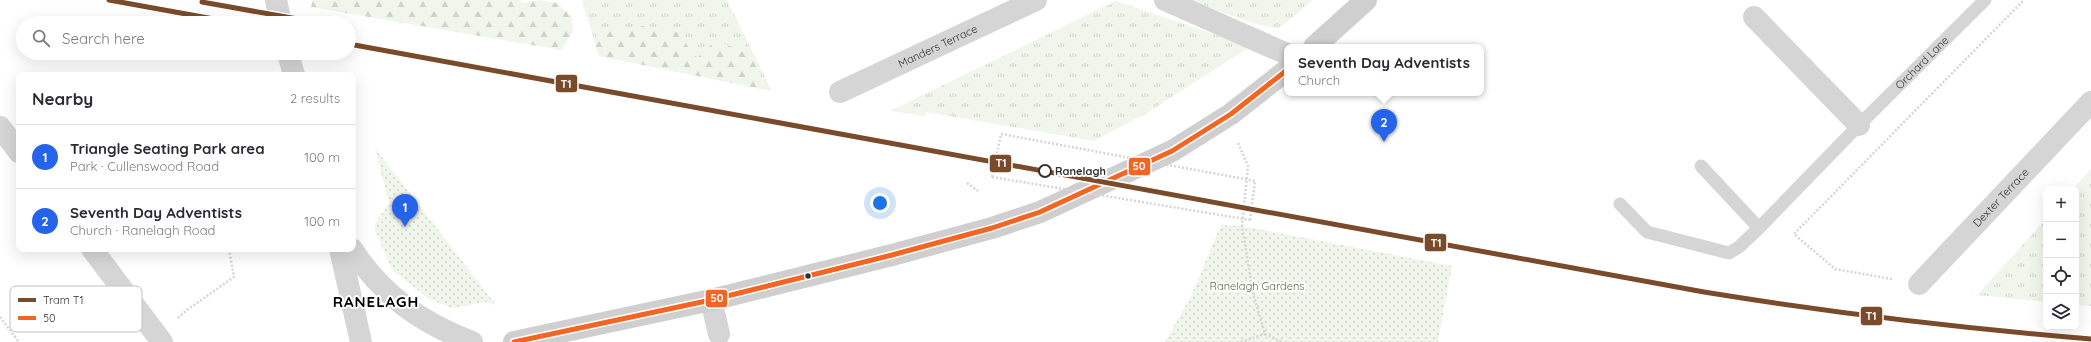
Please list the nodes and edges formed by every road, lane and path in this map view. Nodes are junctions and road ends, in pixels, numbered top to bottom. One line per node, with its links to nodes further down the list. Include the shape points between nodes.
1 (276, 0): 7 (street)
2 (1036, 0): 14 (street, Manders Terrace)
3 (1165, 0): 10 (street)
4 (1366, 0): 9 (main road)
5 (1985, 0): 16 (lane, Orchard Lane)
6 (2024, 0): 30 (path, via 1794,234 1835,269)
7 (279, 16)
8 (1754, 17): 16 (street)
9 (1317, 44)
10 (1284, 53)
11 (290, 60): 12 (street)
12 (293, 72)
13 (1284, 72): 32 (main road, via 1231,114 1172,151 1046,209 992,228 892,256)
14 (840, 92)
15 (2088, 110): 30 (street, Dexter Terrace)
16 (1859, 125): 25 (lane, Orchard Lane)
17 (0, 127): 19 (street)
18 (1238, 144): 38 (path, via 1248,166 1242,226 1253,293)
19 (16, 148)
20 (1702, 166): 25 (lane)
21 (967, 182): 22 (path)
22 (978, 191)
23 (1620, 204): 25 (lane, Orchard Lane, via 1647,232 1729,253)
24 (1250, 220): 24 (path, bridge, via 992,177 1001,134 1254,181)
25 (1759, 228)
26 (94, 252): 31 (street)
27 (230, 252): 39 (path, via 234,277 187,310)
28 (341, 252): 41 (street)
29 (354, 252): 42 (street, via 372,276 412,313)
30 (1919, 284)
31 (120, 286)
32 (711, 300): 37 (street); 43 (main road)
33 (142, 316): 39 (street)
34 (0, 317): 35 (path)
35 (10, 330)
36 (11, 332): 40 (path)
37 (720, 334)
38 (1265, 334): 44 (path); 45 (path)
39 (160, 340)
40 (19, 342)
41 (361, 342)
42 (472, 342)
43 (514, 342)
44 (1241, 342)
45 (1282, 342)

